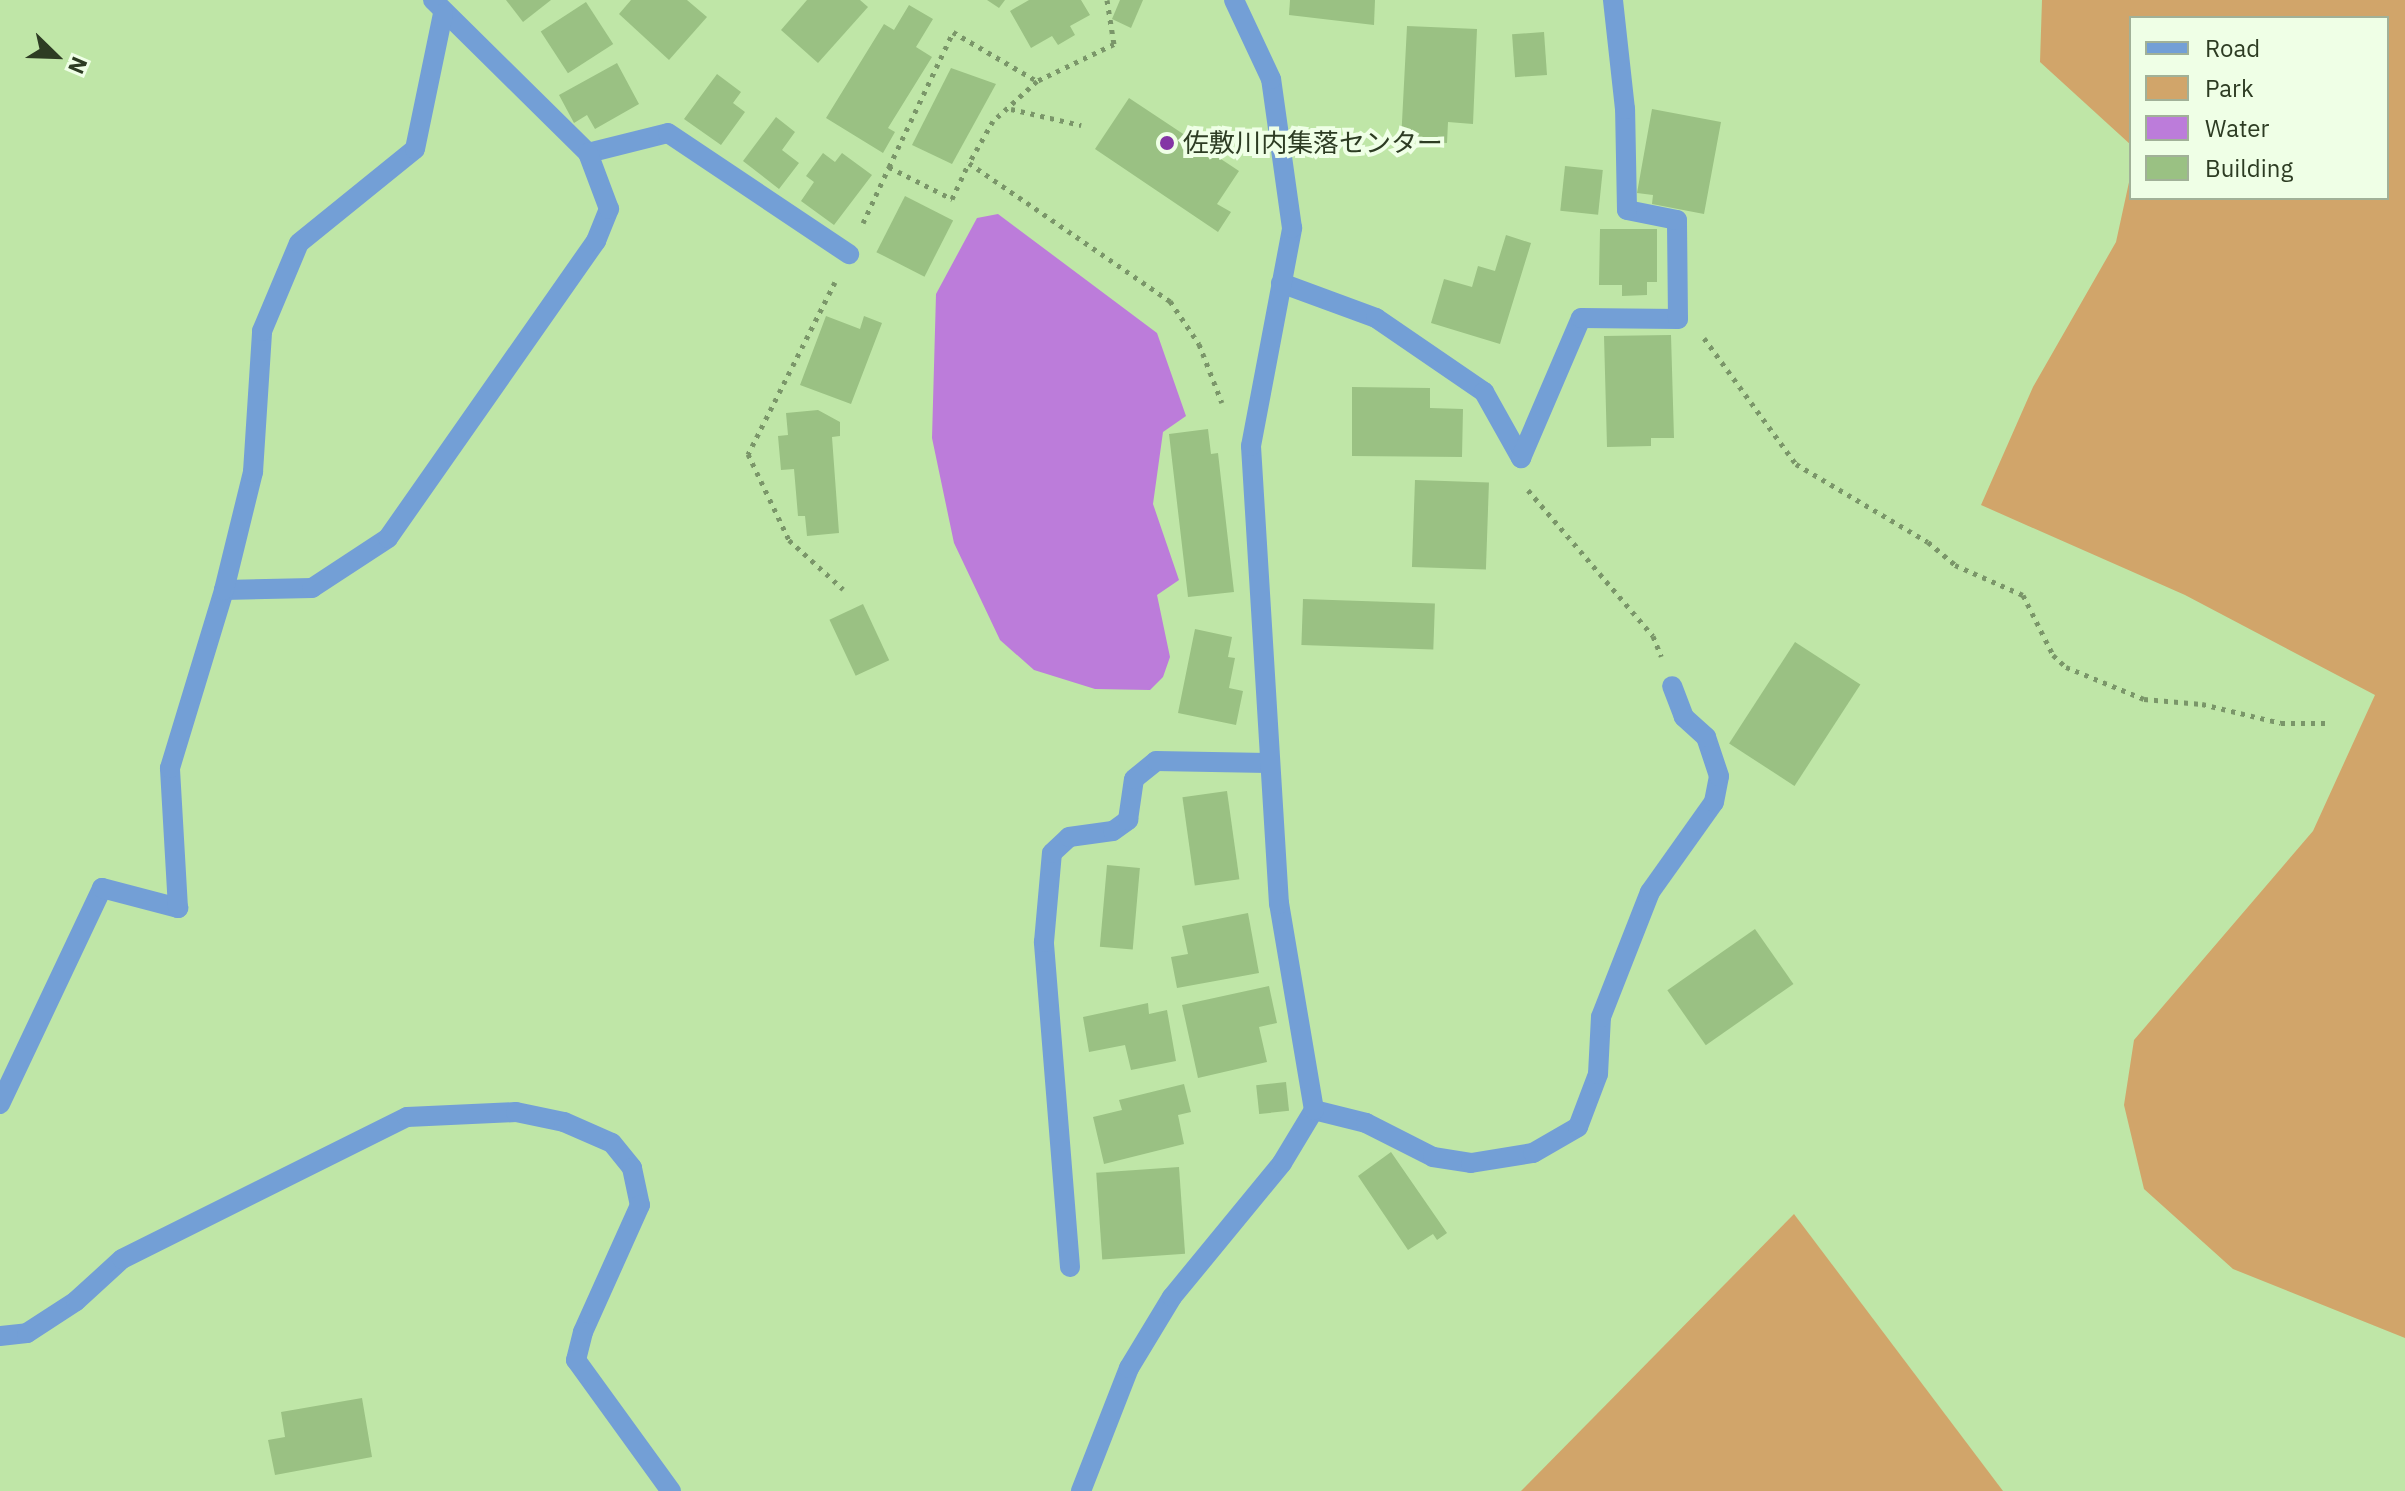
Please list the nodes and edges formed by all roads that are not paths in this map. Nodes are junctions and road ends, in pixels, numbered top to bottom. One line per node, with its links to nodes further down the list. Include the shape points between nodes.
1 (1234, 0): 6 (street, via 1271,79 1292,228)
2 (1613, 0): 6 (street, via 1625,109 1627,210 1677,220 1678,319 1581,318 1521,458 1484,392 1376,318)
3 (438, 7): 4 (street); 7 (street, via 415,149 299,243 262,331 253,472)
4 (588, 153): 5 (street, via 668,133); 7 (street, via 609,209 596,241 388,538 312,588)
5 (849, 254)
6 (1281, 283): 9 (street, via 1251,446)
7 (224, 590): 10 (street, via 170,768 178,908 102,888)
8 (1672, 686): 11 (street, via 1684,717 1706,737 1719,776 1714,802 1650,892 1601,1017 1598,1074 1578,1127 1533,1153 1471,1163 1433,1157 1366,1123)
9 (1268, 763): 11 (street, via 1279,904); 12 (street, via 1156,761 1134,779 1128,820 1113,831 1069,837 1052,853 1044,942)
10 (0, 1104)
11 (1314, 1110): 15 (street, via 1282,1163 1172,1297 1129,1368)
12 (1070, 1267)
13 (0, 1336): 14 (street, via 27,1333 76,1301 122,1259 407,1117 516,1112 564,1122 612,1143 632,1168 640,1205 583,1332 576,1360)
14 (671, 1491)
15 (1081, 1491)

